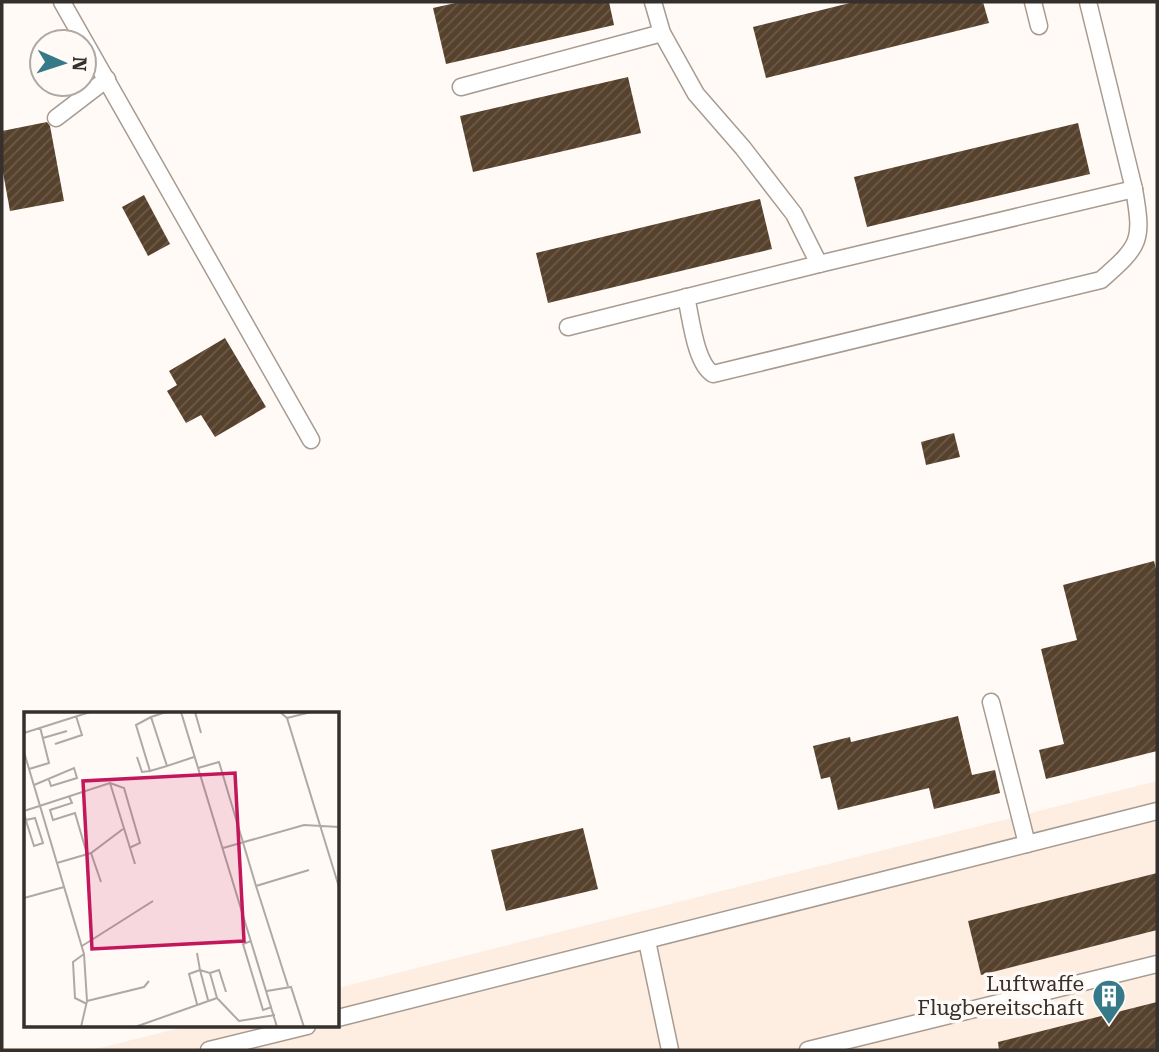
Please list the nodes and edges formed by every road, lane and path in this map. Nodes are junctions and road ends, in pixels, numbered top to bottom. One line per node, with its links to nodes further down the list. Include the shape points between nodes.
1 (62, 2): 7 (lane)
2 (1033, 2): 5 (lane)
3 (1088, 2): 10 (lane)
4 (658, 3): 6 (lane)
5 (1039, 26)
6 (662, 33): 8 (lane); 11 (lane, via 696,94 794,215)
7 (107, 79): 9 (lane); 14 (lane)
8 (461, 86)
9 (56, 118)
10 (1134, 189): 11 (lane); 12 (lane, via 1140,225 1136,244 1101,279 713,374 700,358)
11 (819, 264): 12 (lane)
12 (686, 297): 13 (lane)
13 (568, 327)
14 (311, 440)
15 (991, 702): 17 (lane)
16 (1157, 811): 17 (lane)
17 (1027, 844): 18 (lane)
18 (647, 942): 20 (lane); 23 (lane)
19 (1157, 964): 24 (lane)
20 (340, 1018)
21 (299, 1028): 22 (lane)
22 (209, 1050)
23 (670, 1050)
24 (808, 1050)

